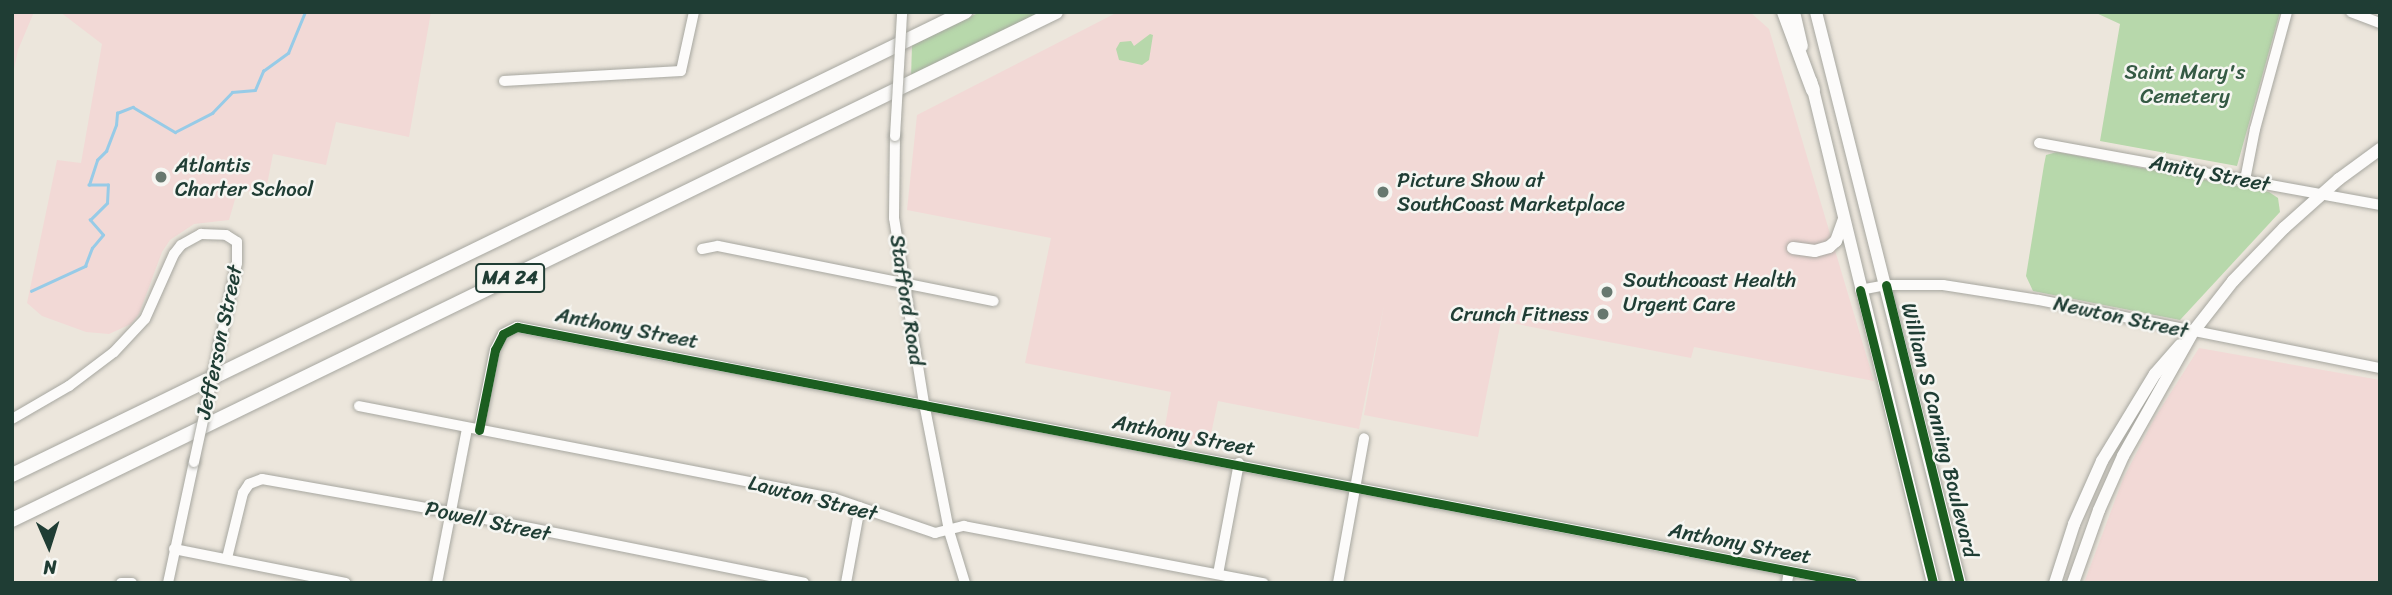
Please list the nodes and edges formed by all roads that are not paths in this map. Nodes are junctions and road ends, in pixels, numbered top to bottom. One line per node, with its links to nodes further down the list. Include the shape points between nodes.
1 (694, 12): 11 (street, via 681,71)
2 (965, 12): 34 (highway, MA 24)
3 (1056, 12): 40 (highway, MA 24)
4 (1784, 12): 12 (highway)
5 (1794, 12): 12 (main road, William S Canning Boulevard)
6 (1816, 12): 22 (main road, William S Canning Boulevard)
7 (2287, 12): 15 (street)
8 (2351, 12): 10 (street)
9 (902, 13): 21 (street, Stafford Road, bridge, via 894,218)
10 (2380, 23)
11 (504, 81)
12 (1813, 90): 18 (main road, William S Canning Boulevard)
13 (2039, 143): 15 (street, Amity Street)
14 (2380, 149): 16 (main road)
15 (2245, 180): 16 (street, Amity Street)
16 (2321, 194): 17 (street, Amity Street); 25 (main road, via 2255,258)
17 (2380, 205)
18 (1844, 218): 19 (main road, via 1829,247 1815,251); 23 (main road, William S Canning Boulevard)
19 (1793, 248)
20 (702, 249): 21 (street, via 718,246)
21 (904, 282): 24 (street); 27 (street, Stafford Road)
22 (1886, 285): 23 (street, Newton Street); 25 (street, Newton Street, via 1943,285); 59 (main road, William S Canning Boulevard)
23 (1860, 290): 58 (main road, William S Canning Boulevard)
24 (994, 301)
25 (2193, 332): 26 (street, Newton Street); 36 (main road, via 2148,385); 38 (main road, via 2132,437)
26 (2380, 368)
27 (924, 403): 31 (street, Anthony Street, via 517,327 507,331 495,349); 33 (street, Anthony Street); 41 (street, Stafford Road)
28 (359, 406): 30 (street, Lawton Street)
29 (12, 419): 42 (street, Jefferson Street, bridge, via 69,386 114,352 145,318 181,246 201,234 233,237 237,263)
30 (467, 428): 31 (street, Lawton Street); 39 (street)
31 (479, 430): 37 (street, Lawton Street, via 675,466)
32 (1364, 438): 35 (street)
33 (1239, 463): 35 (street, Anthony Street); 45 (street)
34 (12, 475)
35 (1355, 486): 44 (street, Anthony Street); 55 (street)
36 (2082, 502): 38 (main road); 60 (main road)
37 (860, 507): 41 (street, Lawton Street, via 935,533); 52 (street)
38 (2099, 510): 61 (main road)
39 (450, 512): 43 (street, Powell Street, via 279,480 255,480 243,493); 50 (street); 51 (street, Powell Street)
40 (12, 520)
41 (949, 531): 45 (street, Lawton Street, via 964,526); 53 (street, Stafford Road)
42 (174, 549): 43 (street); 48 (street, Jefferson Street)
43 (227, 558): 49 (street)
44 (1789, 572): 56 (street); 57 (street, Anthony Street)
45 (1218, 574): 54 (street, Lawton Street)
46 (121, 583): 47 (street)
47 (132, 583)
48 (167, 583)
49 (346, 583)
50 (437, 583)
51 (804, 583)
52 (846, 583)
53 (965, 583)
54 (1264, 583)
55 (1338, 583)
56 (1787, 583)
57 (1853, 583)
58 (1933, 583)
59 (1960, 583)
60 (2055, 583)
61 (2073, 583)

